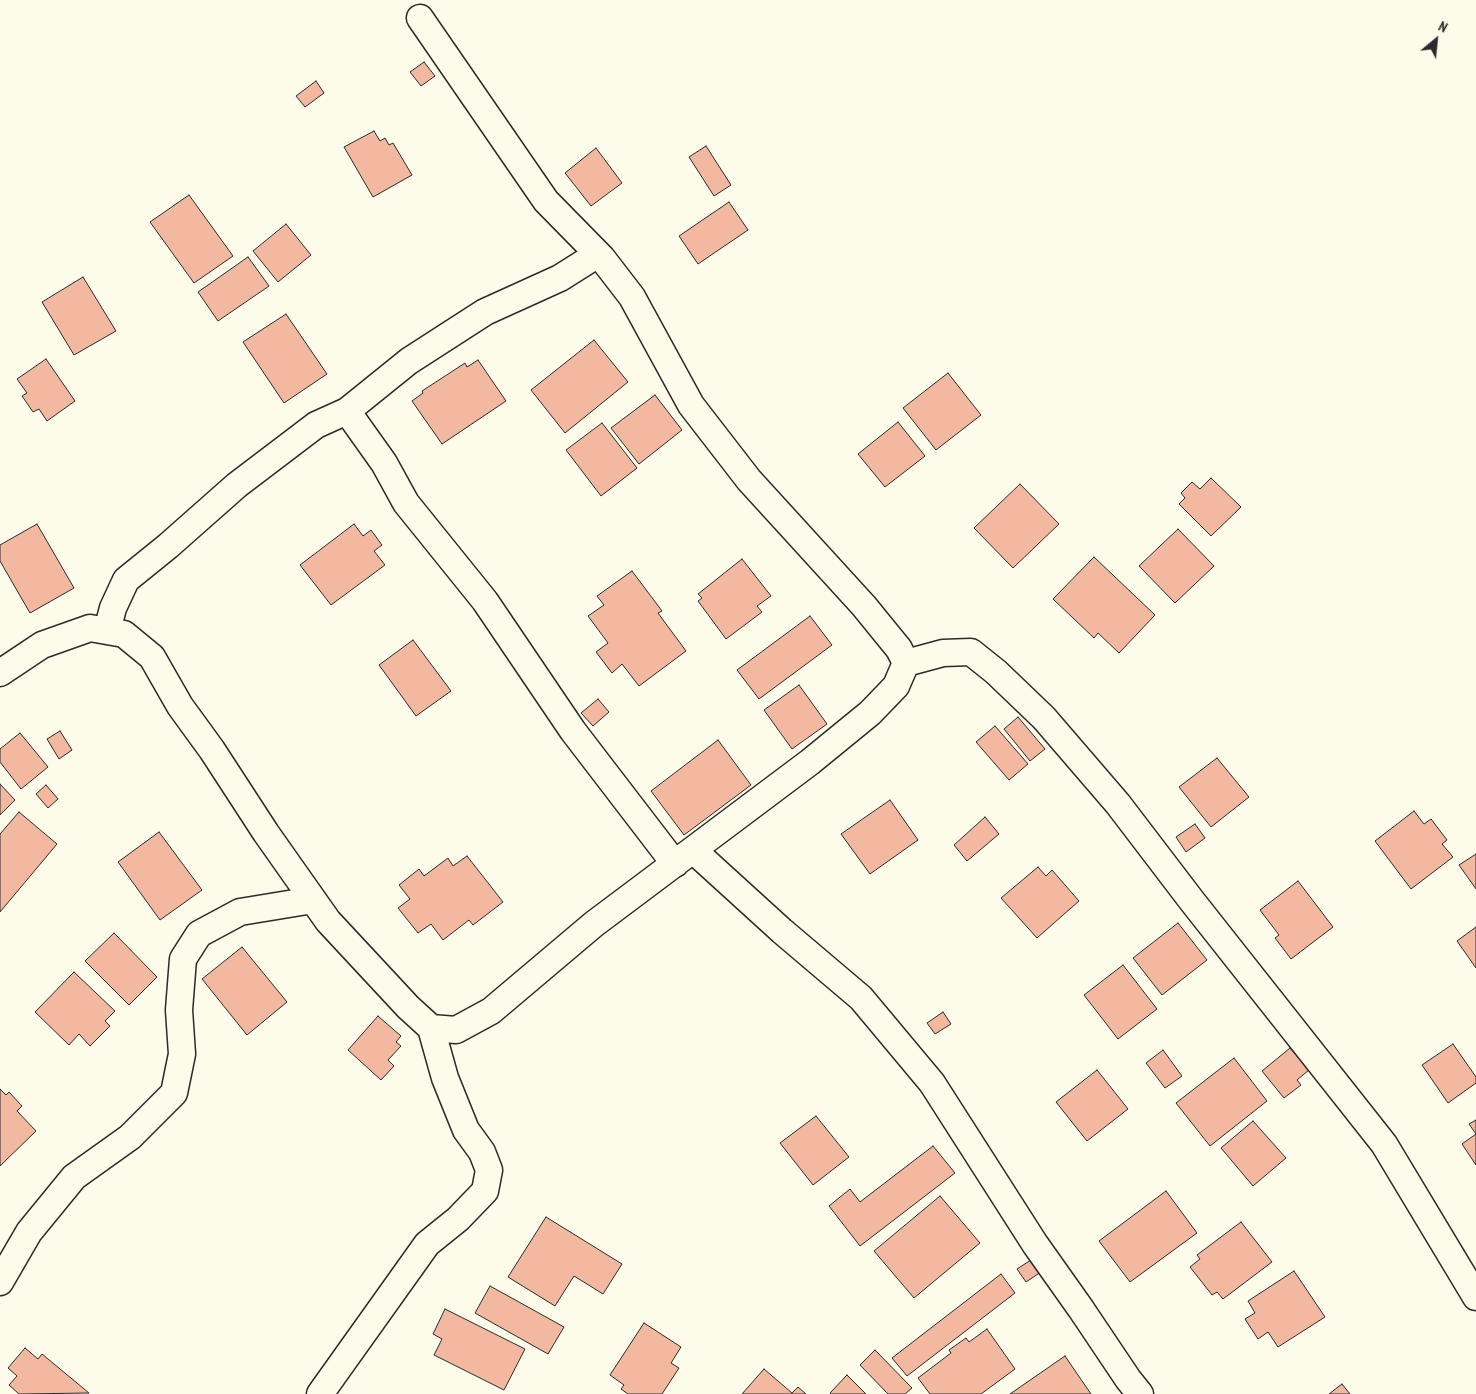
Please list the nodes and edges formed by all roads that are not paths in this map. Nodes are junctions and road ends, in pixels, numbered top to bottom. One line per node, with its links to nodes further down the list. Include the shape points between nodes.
1 (420, 18): 2 (street, via 546,201)
2 (598, 254): 3 (street, via 560,278 484,312 409,362); 5 (street, via 632,297 690,405 749,480 864,606 899,649)
3 (347, 411): 4 (street, via 316,425 237,484 126,580); 7 (street, via 384,463 406,503 485,601 573,731)
4 (107, 631): 6 (street, via 90,628 42,645); 8 (street, via 124,634 152,657 180,706)
5 (906, 663): 7 (street, via 896,686 870,713); 11 (street, via 943,653 971,652 1044,718 1118,804 1384,1144)
6 (1, 671)
7 (684, 857): 9 (street, via 594,924 491,1011 456,1030); 13 (street, via 782,931 861,998 932,1083 1035,1244)
8 (313, 900): 9 (street, via 328,920); 10 (street, via 240,912 199,934 183,959 179,1010 182,1054 174,1093 130,1137 74,1177 29,1232)
9 (431, 1028): 12 (street, via 445,1078 466,1130 482,1152 488,1170 485,1191 427,1244)
10 (0, 1282)
11 (1476, 1297)
12 (320, 1394)
13 (1140, 1394)

